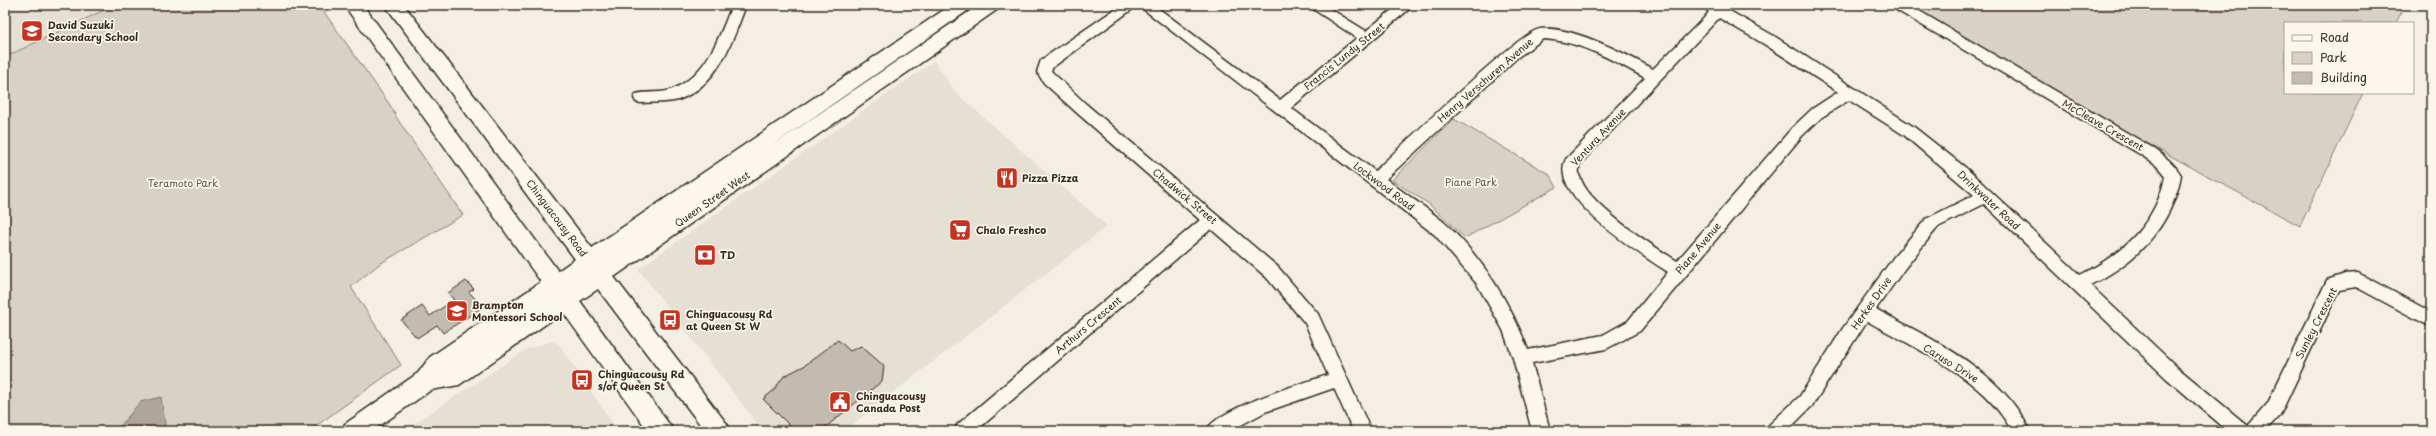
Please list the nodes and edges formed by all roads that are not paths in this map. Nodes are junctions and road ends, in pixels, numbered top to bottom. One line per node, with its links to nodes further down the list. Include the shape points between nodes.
1 (353, 5): 24 (main road)
2 (394, 5): 21 (main road, Chinguacousy Road)
3 (739, 5): 16 (street, via 722,49 701,78 675,95)
4 (964, 5): 13 (main road, Queen Street West)
5 (992, 5): 13 (main road, Queen Street West)
6 (1131, 5): 20 (street, Chadwick Street, via 1046,64 1044,72 1081,108)
7 (1145, 5): 17 (street, Lockwood Road)
8 (1314, 5): 12 (street)
9 (1407, 5): 12 (street, Francis Lundy Street)
10 (1898, 5): 23 (street, McCleave Crescent, via 2148,152 2163,163 2172,175 2172,185 2159,217 2138,242 2118,263)
11 (1716, 7): 14 (street, Ventura Avenue); 15 (street, Drinkwater Road)
12 (1366, 38): 17 (street, Francis Lundy Street)
13 (888, 67): 21 (main road, Queen Street West)
14 (1655, 77): 18 (street, Henry Verschuren Avenue, via 1602,50 1561,35 1540,34 1513,54); 22 (street, Ventura Avenue, via 1571,163 1569,176 1587,202 1622,232)
15 (1850, 92): 19 (street, Drinkwater Road, via 1909,131); 22 (street, Piane Avenue, via 1817,113 1797,132)
16 (641, 98)
17 (1280, 108): 18 (street, Lockwood Road)
18 (1375, 180): 27 (street, Lockwood Road, via 1441,230 1483,279 1511,328)
19 (1985, 196): 23 (street, Drinkwater Road); 25 (street, Herkes Drive, via 1932,223 1899,263)
20 (1212, 219): 28 (street, Chadwick Street, via 1272,272 1312,318); 32 (street, Arthurs Crescent)
21 (595, 268): 24 (main road, Queen Street West); 31 (main road, Chinguacousy Road)
22 (1679, 271): 27 (street, Piane Avenue, via 1634,326 1606,342)
23 (2077, 284): 38 (street, Drinkwater Road, via 2172,373)
24 (560, 292): 29 (main road, Queen Street West, via 451,378 426,380); 30 (main road)
25 (1865, 311): 36 (street, Herkes Drive, via 1806,400); 37 (street, Caruso Drive, via 1972,374 2005,403)
26 (2431, 320): 39 (street, Sunley Crescent, via 2358,280 2333,285 2274,409)
27 (1522, 358): 35 (street, Lockwood Road)
28 (1338, 379): 33 (street, via 1237,415); 34 (street, Chadwick Street)
29 (352, 431)
30 (662, 431)
31 (719, 431)
32 (963, 431)
33 (1215, 431)
34 (1362, 431)
35 (1541, 431)
36 (1775, 431)
37 (2021, 431)
38 (2241, 431)
39 (2254, 431)

